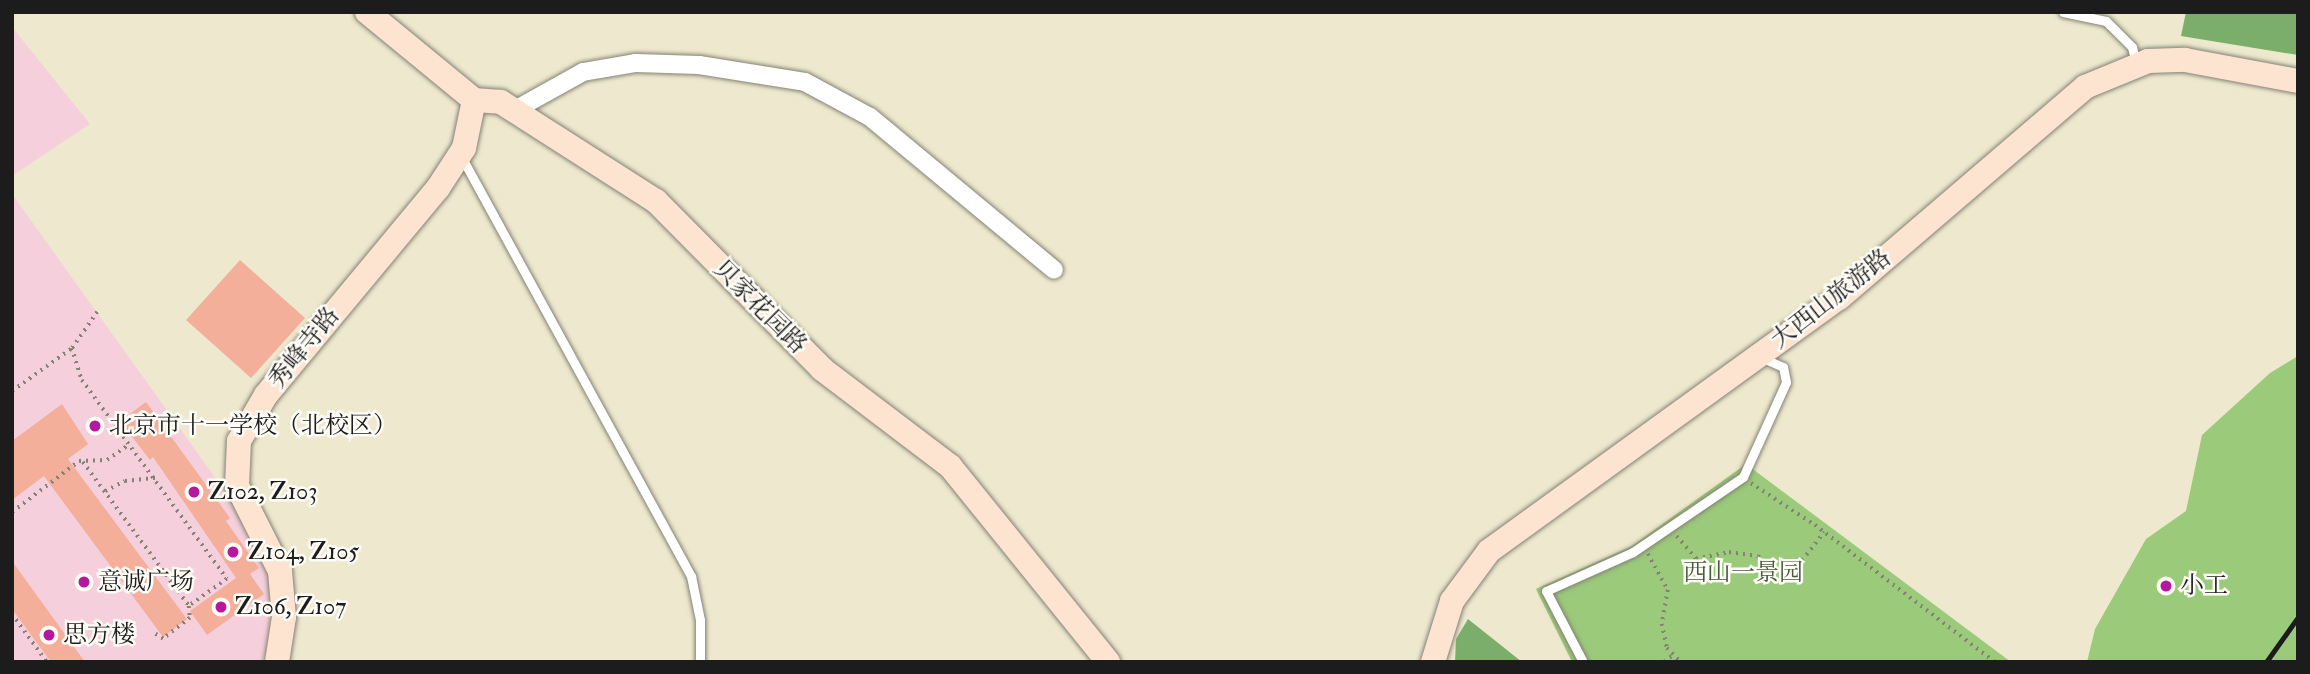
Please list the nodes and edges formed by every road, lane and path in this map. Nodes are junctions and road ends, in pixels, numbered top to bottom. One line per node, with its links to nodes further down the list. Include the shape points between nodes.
1 (2063, 12): 3 (lane, via 2106,21 2132,47)
2 (372, 14): 5 (street, 贝家花园路)
3 (2136, 64): 4 (street, 大西山旅游路, via 2185,61); 11 (street, 大西山旅游路, via 2074,95 1839,298)
4 (2298, 80)
5 (474, 100): 6 (street, 贝家花园路, via 492,99); 7 (street, 秀峰寺路, via 471,130)
6 (513, 111): 8 (street, via 583,72 636,62 699,65 805,82 870,117); 29 (street, 贝家花园路, via 648,194 822,369 944,459 1006,530)
7 (460, 155): 27 (street, 秀峰寺路, via 422,208 266,395 239,442 237,485 280,571 284,617); 28 (lane, via 691,576 700,620)
8 (1054, 270)
9 (97, 312): 10 (path)
10 (72, 348): 12 (path); 13 (path, via 82,380)
11 (1759, 356): 15 (lane, via 1783,367 1786,382); 30 (street, 大西山旅游路, via 1485,556 1452,601)
12 (12, 391)
13 (127, 446): 14 (path, via 107,460); 16 (path)
14 (83, 461): 17 (path); 18 (path)
15 (1743, 477): 19 (lane); 20 (path)
16 (156, 478): 17 (path, via 125,481); 22 (path, via 227,579)
17 (104, 491): 22 (path)
18 (12, 512)
19 (1670, 527): 20 (path, via 1696,559 1729,552 1758,556 1789,577); 21 (lane)
20 (1824, 532): 34 (path)
21 (1643, 546): 25 (path, via 1667,582 1662,624); 31 (lane, via 1546,592)
22 (189, 606): 24 (path, via 191,618 163,639)
23 (12, 614): 26 (path)
24 (155, 634)
25 (1673, 655): 32 (path); 33 (path)
26 (47, 662)
27 (277, 662)
28 (700, 662)
29 (1108, 662)
30 (1433, 662)
31 (1583, 662)
32 (1664, 662)
33 (1681, 662)
34 (1995, 662)

